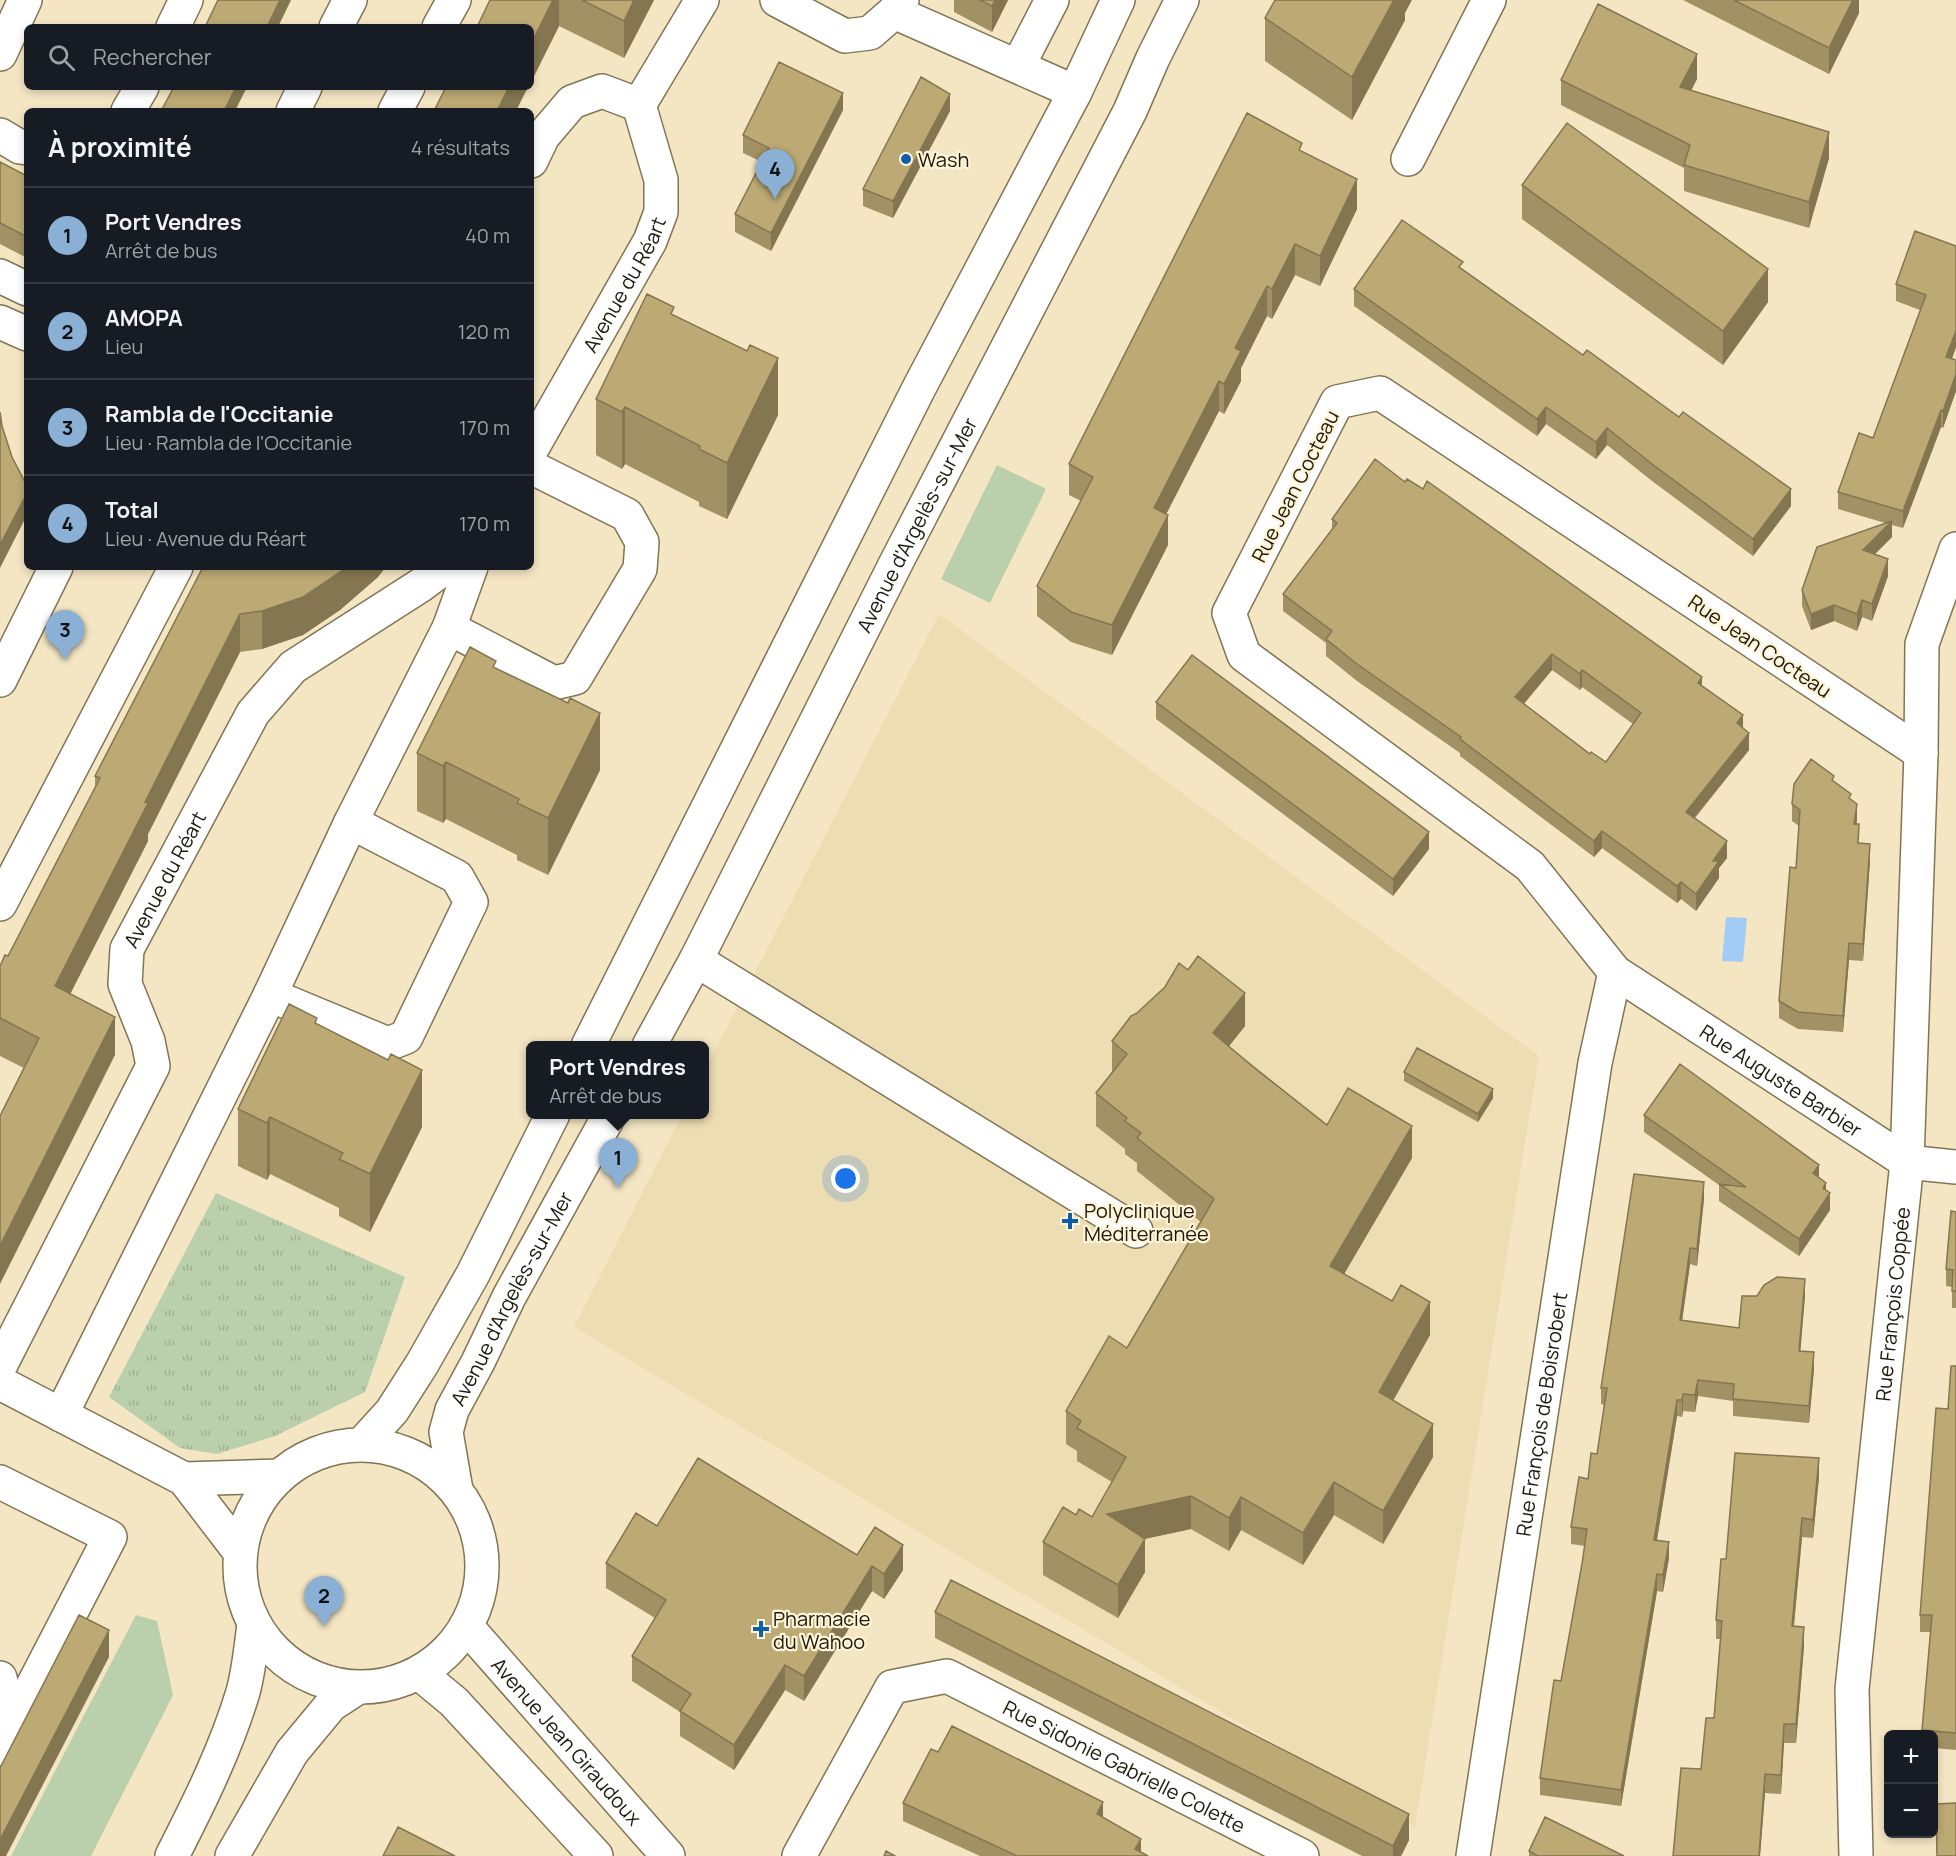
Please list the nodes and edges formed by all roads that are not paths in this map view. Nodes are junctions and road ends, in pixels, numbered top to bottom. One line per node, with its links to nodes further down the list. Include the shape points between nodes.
1 (25, 0): 15 (street)
2 (186, 0): 12 (street)
3 (350, 0): 13 (street)
4 (454, 0): 14 (street)
5 (702, 0): 21 (street)
6 (777, 0): 11 (street, via 845,36 870,33)
7 (1052, 0): 16 (street)
8 (1118, 0): 20 (street)
9 (1182, 0): 45 (street, Avenue d'Argelès-sur-Mer, via 1130,111 902,550)
10 (1489, 0): 28 (street)
11 (898, 6): 16 (street)
12 (174, 24)
13 (338, 24)
14 (442, 24)
15 (0, 54)
16 (1018, 66): 20 (street)
17 (140, 90): 22 (street)
18 (304, 90): 23 (street)
19 (406, 90): 24 (street)
20 (1075, 92): 48 (street, via 920,388)
21 (639, 105): 27 (street, via 602,91 572,102 543,136); 33 (street, Avenue du Réart, via 661,180 661,213 650,241)
22 (130, 108)
23 (294, 108)
24 (397, 108)
25 (0, 135): 26 (street)
26 (24, 148)
27 (534, 155)
28 (1408, 159)
29 (0, 276): 30 (street)
30 (24, 288)
31 (0, 322): 32 (street)
32 (24, 333)
33 (534, 445)
34 (534, 469): 40 (street, via 627,516 642,542 640,569 575,678 554,682)
35 (1956, 549): 42 (street, Rue François Coppée, via 1922,644)
36 (55, 570): 41 (street)
37 (174, 570): 44 (street)
38 (441, 570): 55 (street, Avenue du Réart, via 293,667 253,713 127,949 126,984 148,1041 153,1066)
39 (470, 570): 40 (street)
40 (449, 628): 43 (street)
41 (0, 680)
42 (1921, 753): 46 (street, Rue Jean Cocteau, via 1380,393 1337,402 1230,613 1244,655 1530,866); 52 (street, Rue François Coppée)
43 (351, 822): 47 (street); 47 (street, via 457,877 471,902 406,1037 388,1044)
44 (0, 904)
45 (696, 960): 49 (street, Avenue d'Argelès-sur-Mer); 54 (street)
46 (1615, 972): 52 (street, Rue Auguste Barbier); 76 (street, Rue François de Boisrobert, via 1595,1063)
47 (270, 995): 57 (street)
48 (591, 1041)
49 (652, 1041)
50 (551, 1119): 58 (street, via 473,1274 422,1364 392,1411)
51 (607, 1119): 62 (street, Avenue d'Argelès-sur-Mer, via 452,1410 446,1432)
52 (1908, 1162): 53 (street, Rue Auguste Barbier); 77 (street, Rue François Coppée, via 1852,1689)
53 (1956, 1167)
54 (1137, 1231)
55 (0, 1366)
56 (0, 1383): 57 (street)
57 (60, 1415): 60 (street)
58 (362, 1444): 59 (street, via 332,1448 304,1458); 62 (street, via 397,1450 429,1466)
59 (279, 1476): 60 (street); 63 (street, via 255,1506)
60 (184, 1479): 63 (street)
61 (0, 1482): 69 (street, via 110,1537)
62 (456, 1490): 65 (street, via 476,1526 482,1560 479,1594)
63 (240, 1552): 64 (street, via 242,1589)
64 (254, 1624): 68 (street, via 273,1649 297,1670 326,1682); 70 (street, via 243,1690 224,1747)
65 (466, 1626): 66 (street, via 446,1653); 73 (street, Avenue Jean Giraudoux)
66 (419, 1673): 68 (street, via 389,1684); 72 (street, via 454,1702)
67 (0, 1678): 69 (street)
68 (357, 1688): 71 (street, via 331,1706 292,1752)
69 (6, 1737)
70 (172, 1856)
71 (232, 1856)
72 (596, 1856)
73 (668, 1856)
74 (799, 1856): 75 (street, Rue Sidonie Gabrielle Colette, via 892,1687 947,1676)
75 (1302, 1856)
76 (1473, 1856)
77 (1856, 1856)

